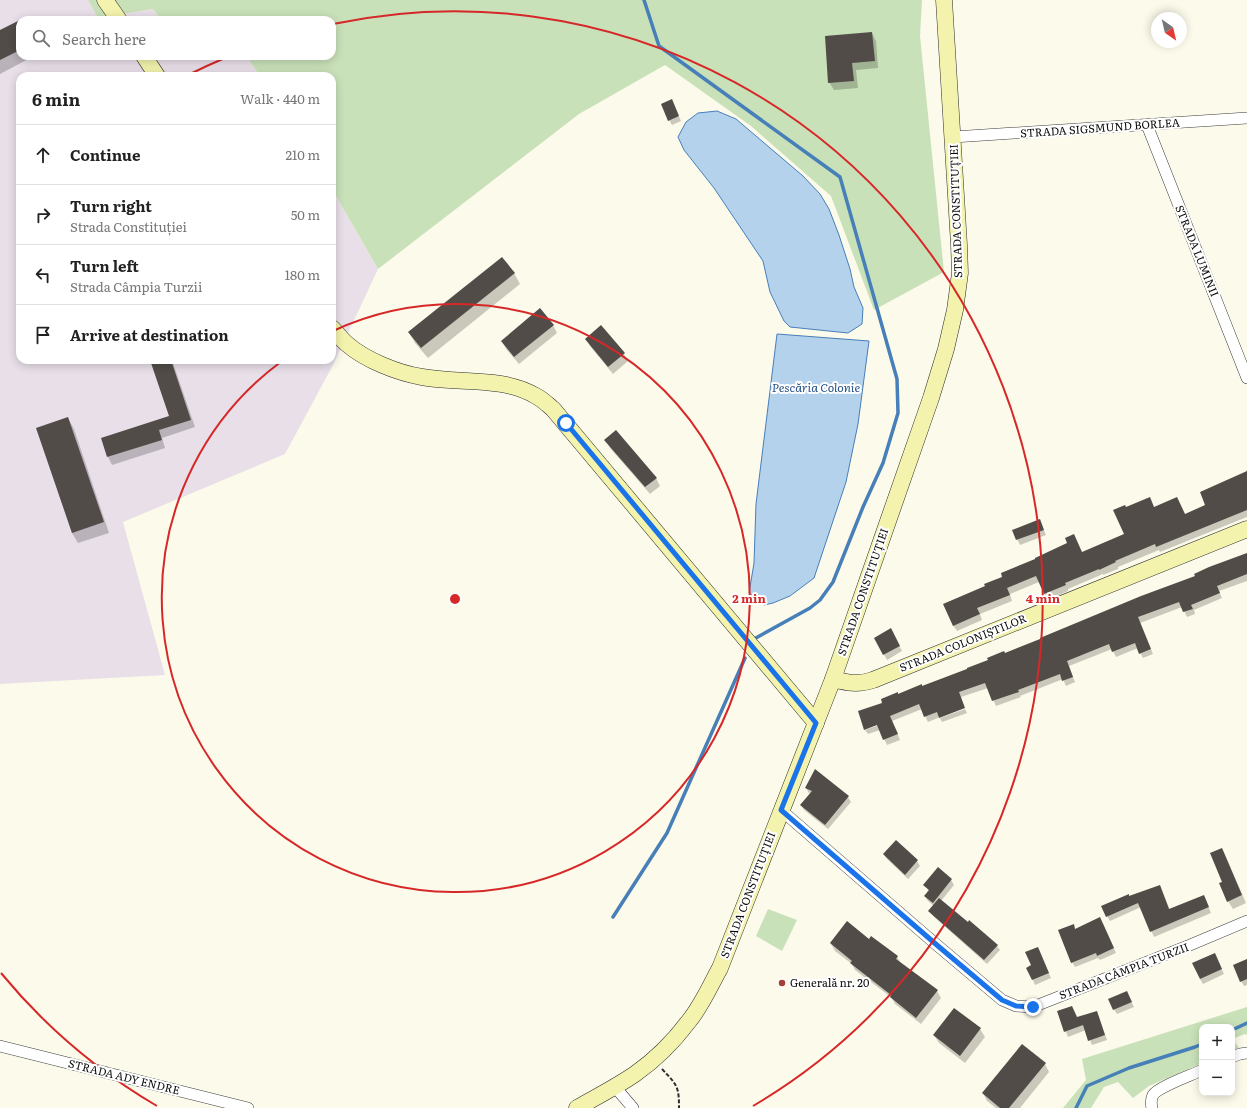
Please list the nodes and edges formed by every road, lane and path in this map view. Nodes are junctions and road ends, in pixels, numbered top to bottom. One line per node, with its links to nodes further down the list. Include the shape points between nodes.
1 (105, 0): 3 (street)
2 (944, 0): 8 (street, STRADA CONSTITUȚIEI)
3 (116, 16)
4 (147, 60): 5 (street)
5 (154, 72)
6 (1247, 118): 7 (street, STRADA SIGSMUND BORLEA)
7 (1147, 125): 8 (street, STRADA SIGSMUND BORLEA); 10 (street, STRADA LUMINII)
8 (954, 137): 12 (street, STRADA CONSTITUȚIEI, via 960,266 955,310 931,398)
9 (336, 332): 13 (street, via 347,344 371,360 395,370 422,377 506,384 536,396 553,409)
10 (1247, 378)
11 (1247, 529): 12 (street, STRADA COLONIȘTILOR, via 872,680 848,683)
12 (833, 679): 13 (street, STRADA CONSTITUȚIEI)
13 (816, 723): 14 (street, STRADA CONSTITUȚIEI)
14 (781, 810): 15 (street, STRADA CÂMPIA TURZII, via 996,995 1016,1006 1033,1007); 19 (street, STRADA CONSTITUȚIEI, via 720,968 690,1021)
15 (1247, 921)
16 (0, 1046): 22 (street, STRADA ADY ENDRE)
17 (1247, 1053): 18 (street)
18 (1235, 1056)
19 (653, 1060): 21 (street, STRADA CONSTITUȚIEI); 25 (path, via 677,1085)
20 (1199, 1071): 26 (street, via 1160,1089 1154,1095)
21 (615, 1087): 23 (street, STRADA CONSTITUȚIEI); 24 (street)
22 (248, 1108)
23 (577, 1108)
24 (633, 1108)
25 (679, 1108)
26 (1152, 1108)

